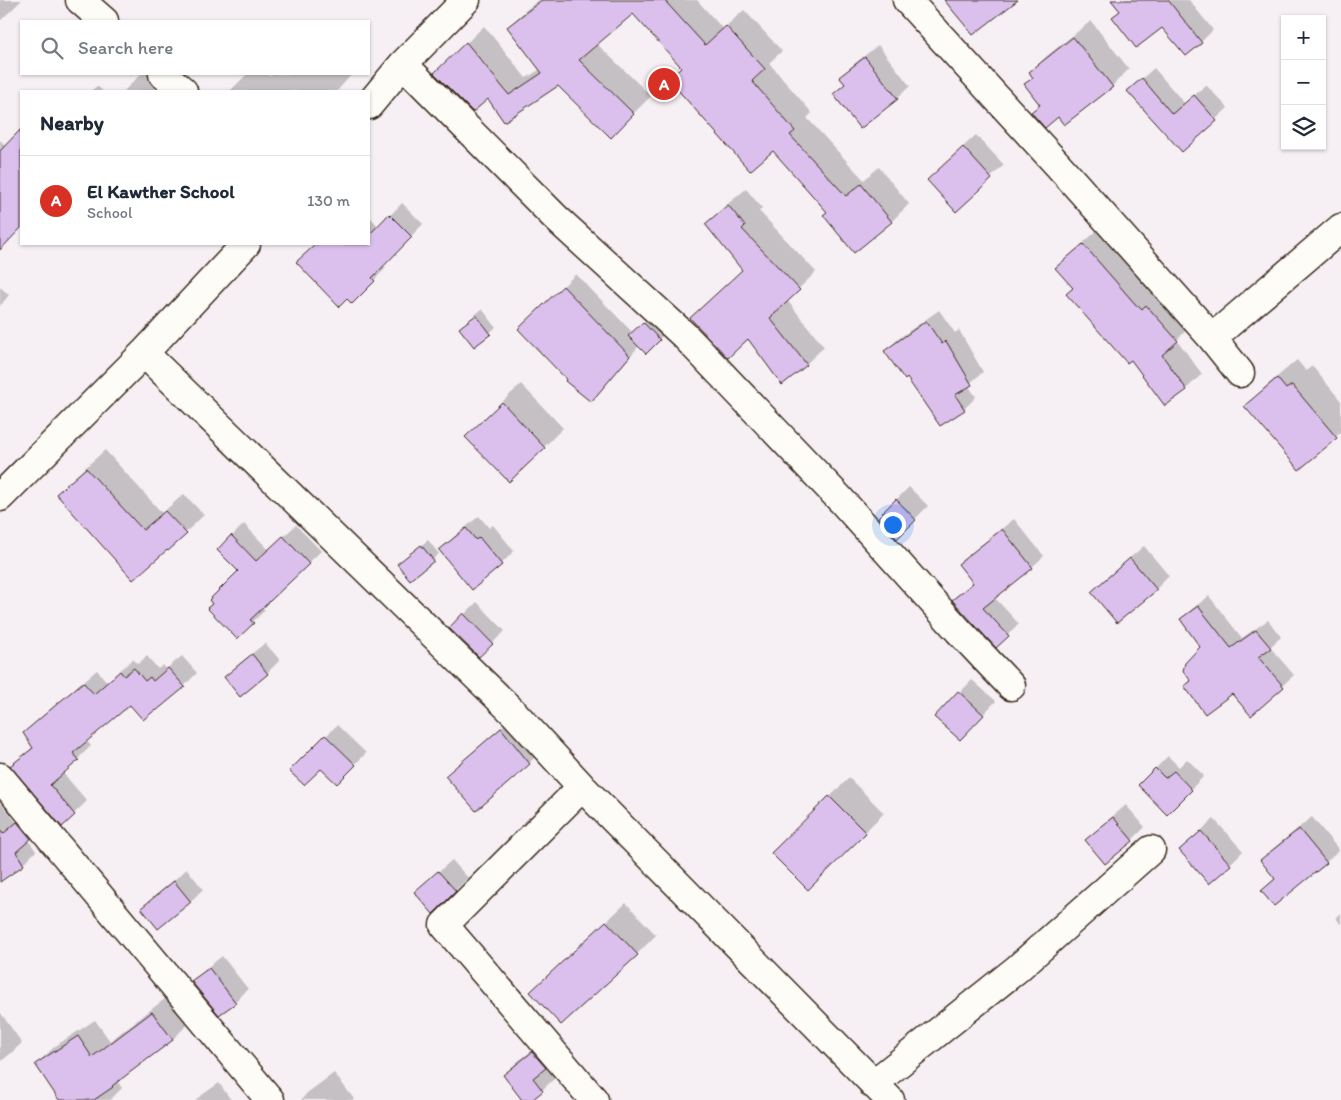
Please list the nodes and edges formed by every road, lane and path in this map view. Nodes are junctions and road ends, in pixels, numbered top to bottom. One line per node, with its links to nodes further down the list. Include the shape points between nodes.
1 (80, 0): 4 (street)
2 (466, 0): 5 (street)
3 (907, 0): 11 (street)
4 (103, 20)
5 (403, 64): 8 (street); 15 (street, via 556,218 685,336)
6 (164, 75): 7 (street)
7 (182, 90)
8 (370, 104)
9 (1341, 228): 11 (street)
10 (245, 245): 12 (street)
11 (1212, 338): 13 (street)
12 (144, 353): 14 (street); 17 (street, via 515,714)
13 (1240, 373)
14 (0, 497)
15 (1011, 686)
16 (0, 777): 20 (street)
17 (582, 786): 19 (street); 21 (street, via 444,925)
18 (1151, 850): 19 (street)
19 (881, 1092)
20 (270, 1100)
21 (594, 1100)

